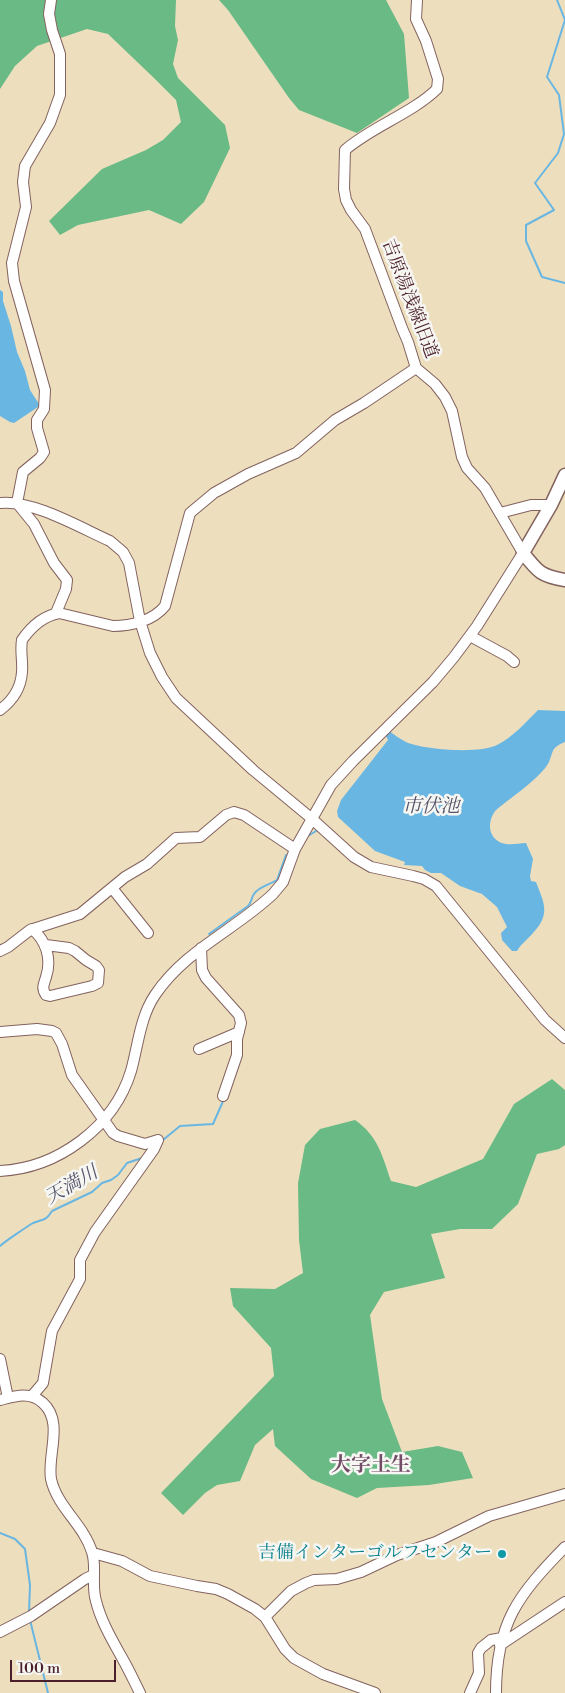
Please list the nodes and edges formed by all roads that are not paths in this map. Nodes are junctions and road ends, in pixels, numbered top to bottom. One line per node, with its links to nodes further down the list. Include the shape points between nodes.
1 (51, 0): 6 (street, via 49,14 60,54 60,94 50,123 24,166 26,207 12,263 14,281 45,390 44,409 37,420 44,452 23,472)
2 (417, 0): 3 (street, 吉原湯浅線旧道, via 416,19 438,79 437,89 428,98 345,150 344,189 351,210 365,229)
3 (416, 368): 8 (street, 吉原湯浅線旧道, via 445,397 452,411 467,468 485,488); 12 (street, via 335,420 296,453 214,493 190,514 165,606 155,616)
4 (565, 475): 7 (main road)
5 (0, 503): 6 (street)
6 (17, 503): 11 (street, via 34,524 54,563 67,580); 12 (street, via 33,507 119,548 129,563)
7 (551, 505): 8 (street); 9 (main road)
8 (500, 514): 9 (street, 吉原湯浅線旧道)
9 (523, 554): 10 (main road, via 547,577); 13 (street)
10 (565, 580)
11 (56, 614): 12 (street, via 112,626); 15 (street, via 38,622 22,640 20,685)
12 (140, 621): 16 (street, via 155,665 176,698 253,770)
13 (470, 636): 14 (street); 16 (street, via 433,682 331,786)
14 (514, 662)
15 (0, 710)
16 (311, 818): 17 (street); 26 (street, via 354,857 371,867 424,879 436,886 545,1020)
17 (294, 849): 18 (street, via 244,815 234,812 200,837 176,838 147,864); 22 (street, via 283,882 273,894)
18 (112, 888): 19 (street, via 80,914); 20 (street)
19 (32, 929): 21 (street); 23 (street)
20 (148, 933)
21 (46, 945): 21 (street, via 69,948 96,966 99,970 98,983 46,995 42,988 48,966)
22 (201, 948): 25 (street, via 202,970 239,1015); 29 (street, via 174,972 154,996 138,1038 126,1085)
23 (0, 951)
24 (0, 1032): 29 (street, via 37,1029 56,1033 72,1075)
25 (239, 1032): 27 (street); 28 (street, via 235,1064)
26 (565, 1038)
27 (199, 1049)
28 (224, 1096)
29 (104, 1121): 30 (street, via 80,1142 55,1156 28,1167); 32 (street, via 118,1136 145,1144 158,1140 95,1232 80,1260 80,1279 52,1331 43,1383)
30 (0, 1171)
31 (0, 1359): 33 (street)
32 (32, 1396): 33 (street, via 22,1394); 36 (street, via 43,1403 52,1415 50,1472 54,1489)
33 (4, 1399)
34 (565, 1494): 39 (street, via 489,1516 436,1542 361,1572 306,1583 291,1591)
35 (565, 1548): 41 (street, via 520,1599)
36 (93, 1553): 37 (street); 39 (street, via 122,1561 150,1576 216,1589)
37 (93, 1575): 40 (street); 42 (street, via 99,1614)
38 (565, 1602): 41 (street)
39 (265, 1617): 43 (street, via 294,1658 323,1674)
40 (0, 1632)
41 (501, 1642): 44 (street, via 491,1640 481,1648 478,1673); 45 (street)
42 (140, 1693)
43 (375, 1693)
44 (470, 1693)
45 (496, 1693)

